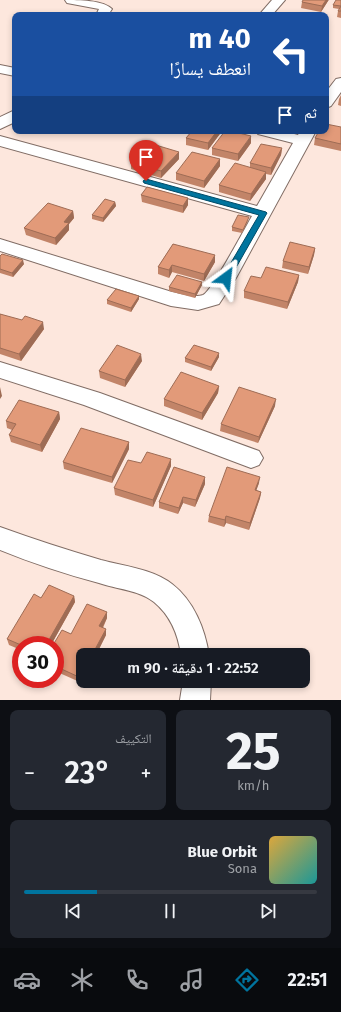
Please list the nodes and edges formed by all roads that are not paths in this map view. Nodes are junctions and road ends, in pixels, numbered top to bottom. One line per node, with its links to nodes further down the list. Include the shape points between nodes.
1 (71, 0): 3 (street, via 103,6 106,9)
2 (279, 0): 4 (street)
3 (104, 12)
4 (269, 12)
5 (0, 69): 6 (street)
6 (12, 71)
7 (341, 82): 8 (street)
8 (329, 99)
9 (12, 117): 10 (street)
10 (0, 124)
11 (289, 134): 12 (street)
12 (306, 136): 14 (street)
13 (0, 141): 14 (street)
14 (263, 213): 15 (street, via 212,299 198,303 171,299)
15 (0, 245)
16 (0, 370): 17 (street, via 92,400)
17 (251, 458)
18 (0, 538): 19 (street, via 47,557 138,582 161,591 181,610)
19 (194, 648)
20 (196, 688): 21 (street)
21 (195, 700)

